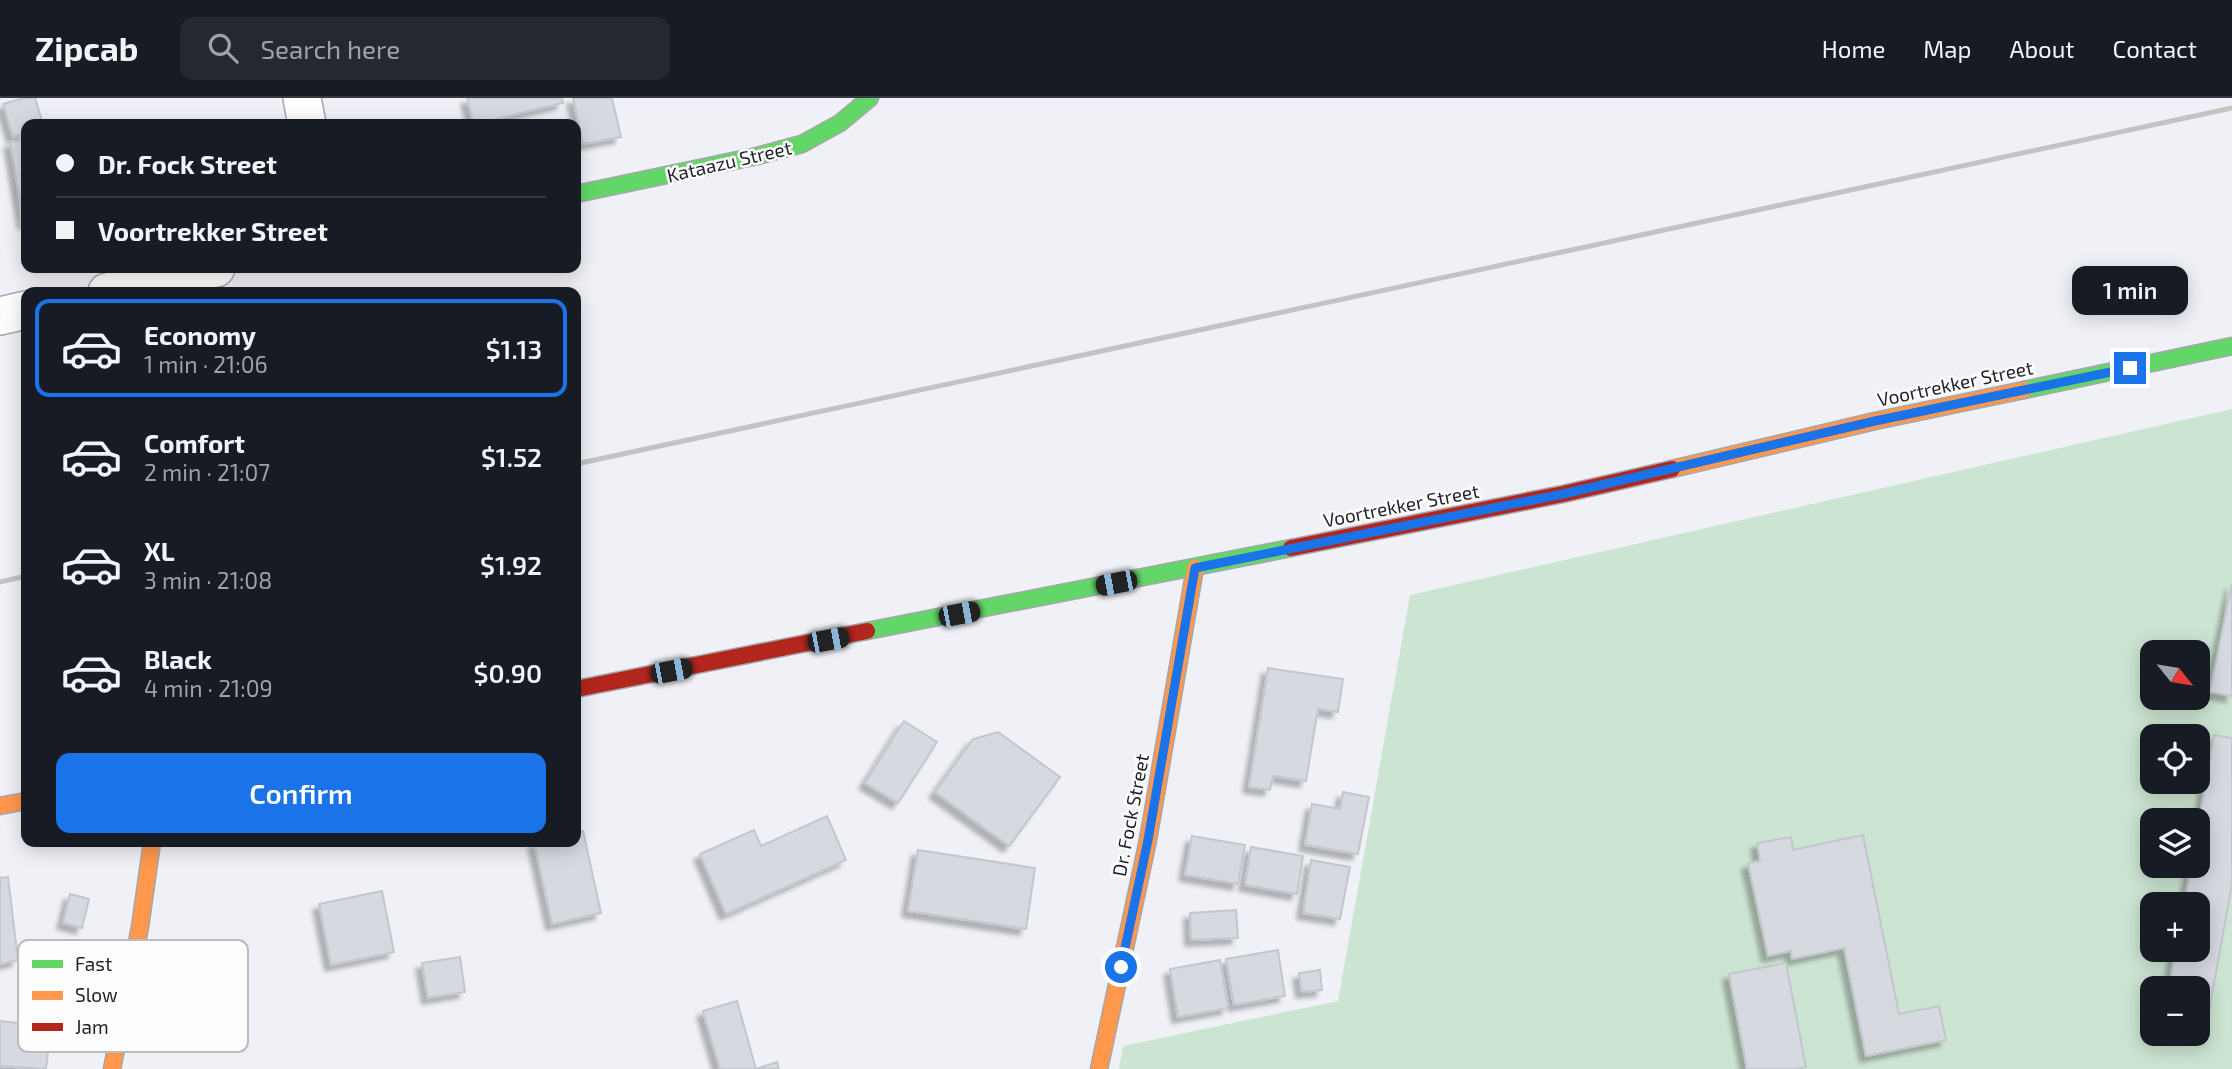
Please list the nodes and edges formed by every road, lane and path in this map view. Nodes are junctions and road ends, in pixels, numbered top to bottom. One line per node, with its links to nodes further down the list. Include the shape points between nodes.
1 (302, 98): 3 (street)
2 (870, 98): 4 (main road, Kataazu Street, via 802,144)
3 (306, 119)
4 (581, 193)
5 (193, 273): 6 (street)
6 (130, 287)
7 (21, 311): 8 (street)
8 (0, 316)
9 (2232, 346): 10 (main road, Voortrekker Street, via 1875,421 1563,494)
10 (1195, 568): 11 (main road, Voortrekker Street); 16 (main road, Dr. Fock Street, via 1148,840)
11 (581, 689)
12 (21, 801): 13 (main road)
13 (0, 806)
14 (151, 847): 15 (main road)
15 (137, 940)
16 (1099, 1069)

